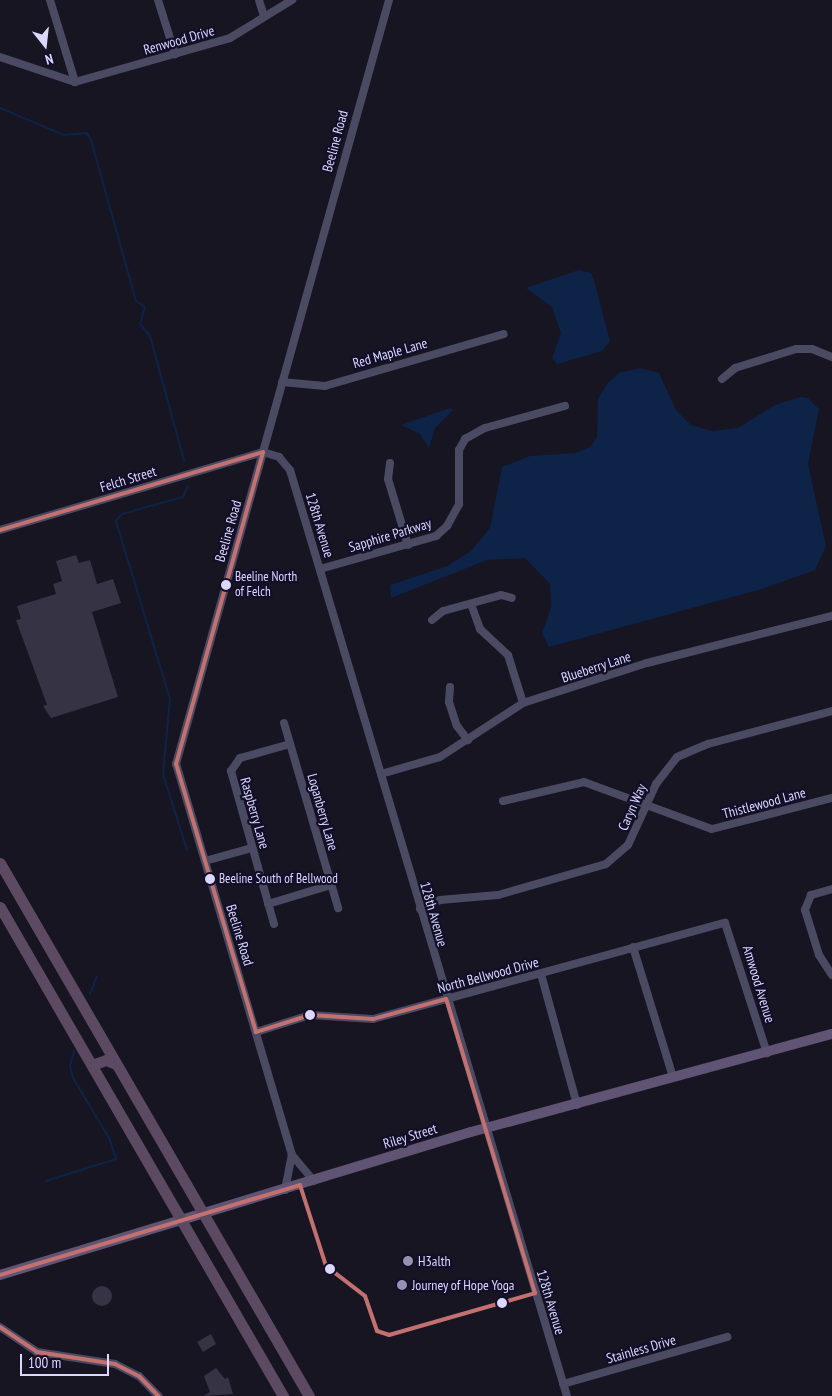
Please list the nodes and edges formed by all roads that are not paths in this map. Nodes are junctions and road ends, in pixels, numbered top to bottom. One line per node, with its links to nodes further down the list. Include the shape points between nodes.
1 (50, 0): 9 (street)
2 (158, 0): 7 (street)
3 (260, 0): 6 (street)
4 (292, 0): 6 (street, Renwood Drive)
5 (389, 0): 13 (street, Beeline Road)
6 (264, 16): 7 (street, Renwood Drive, via 230,38)
7 (175, 54): 9 (street, Renwood Drive)
8 (0, 58): 9 (street)
9 (75, 82)
10 (504, 334): 13 (street, Red Maple Lane, via 325,386)
11 (832, 357): 12 (street, via 812,349 796,350 735,368)
12 (722, 379)
13 (282, 382): 15 (street, Beeline Road)
14 (565, 406): 18 (street, Sapphire Parkway, via 469,435 459,450 460,499 453,518 436,536)
15 (264, 452): 17 (street, Felch Street); 19 (street, 128th Avenue, via 278,457 290,470); 35 (street, Beeline Road, via 176,764)
16 (390, 464): 18 (street, via 388,479)
17 (0, 530)
18 (408, 545): 19 (street, Sapphire Parkway)
19 (320, 569): 30 (street, 128th Avenue)
20 (512, 598): 21 (street, via 501,595)
21 (471, 604): 23 (street, via 443,611); 25 (street, via 480,629 508,655)
22 (832, 616): 25 (street, Blueberry Lane, via 647,663)
23 (432, 620)
24 (450, 687): 28 (street, via 457,726)
25 (524, 703): 28 (street, Blueberry Lane)
26 (832, 710): 33 (street, Caryn Way, via 691,750 667,767)
27 (284, 723): 29 (street, Loganberry Lane)
28 (468, 740): 30 (street, Blueberry Lane, via 440,757)
29 (290, 744): 34 (street, Raspberry Lane, via 245,756 232,766 232,781); 37 (street, Loganberry Lane)
30 (381, 774): 42 (street, 128th Avenue)
31 (832, 798): 33 (street, Thistlewood Lane, via 712,829)
32 (503, 802): 33 (street, Thistlewood Lane, via 584,782)
33 (646, 805): 42 (street, Caryn Way, via 628,845 606,864 498,895 440,900)
34 (252, 848): 35 (street); 39 (street, Raspberry Lane)
35 (205, 861): 51 (street, Beeline Road)
36 (0, 863): 54 (highway)
37 (331, 885): 39 (street); 41 (street, Loganberry Lane)
38 (832, 889): 47 (street, via 806,901 805,910)
39 (268, 904): 44 (street, Raspberry Lane)
40 (0, 906): 55 (highway)
41 (338, 908)
42 (420, 909): 50 (street, 128th Avenue)
43 (724, 923): 45 (street, North Bellwood Drive); 53 (street, Amwood Avenue)
44 (274, 924)
45 (634, 947): 48 (street, North Bellwood Drive); 56 (street)
46 (832, 958): 47 (street)
47 (825, 964): 49 (street)
48 (541, 974): 50 (street, North Bellwood Drive); 57 (street)
49 (832, 976)
50 (446, 1000): 51 (street, North Bellwood Drive, via 373,1019 310,1015); 58 (street, 128th Avenue)
51 (256, 1032): 59 (street, Beeline Road)
52 (832, 1034): 53 (main road, Riley Street)
53 (767, 1053): 56 (main road, Riley Street)
54 (116, 1064): 55 (highway, via 102,1060); 62 (highway)
55 (92, 1065): 63 (highway)
56 (673, 1077): 57 (main road, Riley Street)
57 (577, 1105): 58 (main road, Riley Street)
58 (484, 1128): 60 (main road, Riley Street); 69 (street, 128th Avenue)
59 (292, 1155): 60 (street, Beeline Road); 61 (street, Beeline Road)
60 (314, 1181): 61 (main road, Riley Street)
61 (285, 1190): 62 (main road, Riley Street)
62 (204, 1214): 63 (main road, Riley Street); 68 (highway)
63 (182, 1221): 64 (main road, Riley Street); 67 (highway)
64 (0, 1275)
65 (0, 1327): 70 (street, via 36,1352 115,1364 139,1376)
66 (727, 1338): 69 (street, Stainless Drive)
67 (266, 1365): 68 (highway, via 277,1370); 71 (highway)
68 (291, 1365): 72 (highway)
69 (563, 1384): 73 (street, 128th Avenue)
70 (158, 1396)
71 (283, 1396)
72 (309, 1396)
73 (567, 1396)

